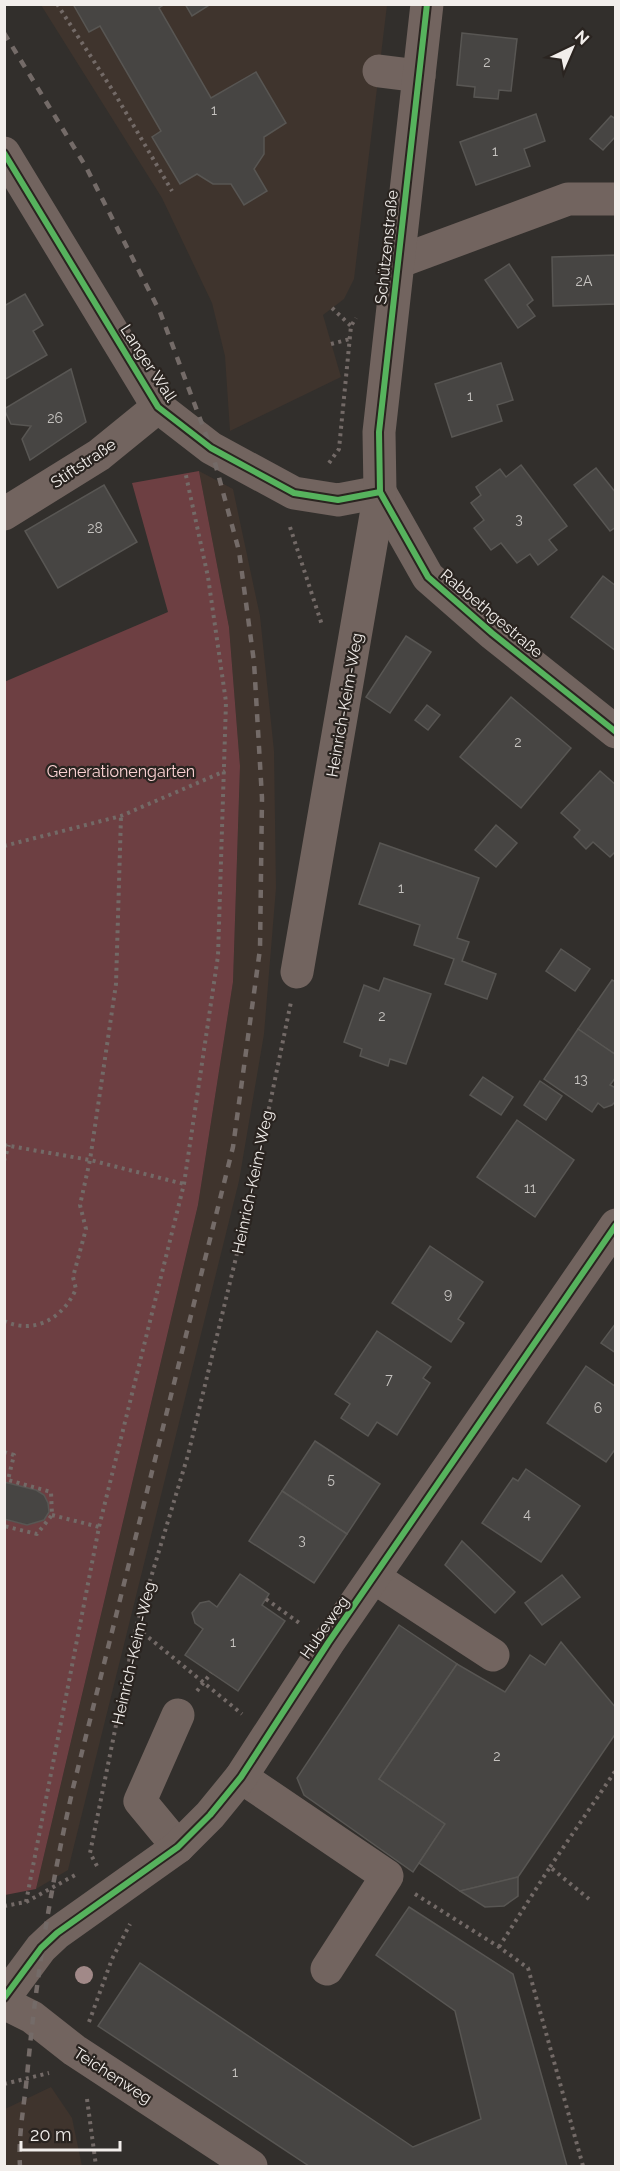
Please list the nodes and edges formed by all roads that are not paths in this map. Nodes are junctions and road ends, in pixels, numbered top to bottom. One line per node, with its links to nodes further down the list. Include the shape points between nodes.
1 (427, 4): 3 (street, Schützenstraße)
2 (379, 71): 3 (street)
3 (419, 76): 6 (street, Schützenstraße)
4 (4, 153): 7 (street, Langer Wall)
5 (615, 199): 6 (street, via 568,199)
6 (398, 262): 8 (street, Schützenstraße, via 379,432)
7 (158, 407): 8 (street, Langer Wall, via 211,448 294,493 338,500); 9 (street, Stiftstraße, via 99,455)
8 (380, 492): 10 (street, Rabbethgestraße, via 428,577); 11 (street, Heinrich-Keim-Weg)
9 (4, 514)
10 (615, 732)
11 (297, 972)
12 (615, 1225): 13 (street, Hubeweg)
13 (375, 1578): 14 (street); 16 (street, Hubeweg)
14 (493, 1655)
15 (178, 1715): 17 (street, via 140,1801)
16 (241, 1777): 17 (street, Hubeweg); 18 (street, via 387,1876)
17 (178, 1847): 19 (street, Hubeweg, via 49,1941)
18 (327, 1969)
19 (4, 1998)
20 (4, 2003): 21 (street, Teichenweg, via 32,2017 78,2052)
21 (251, 2166)

